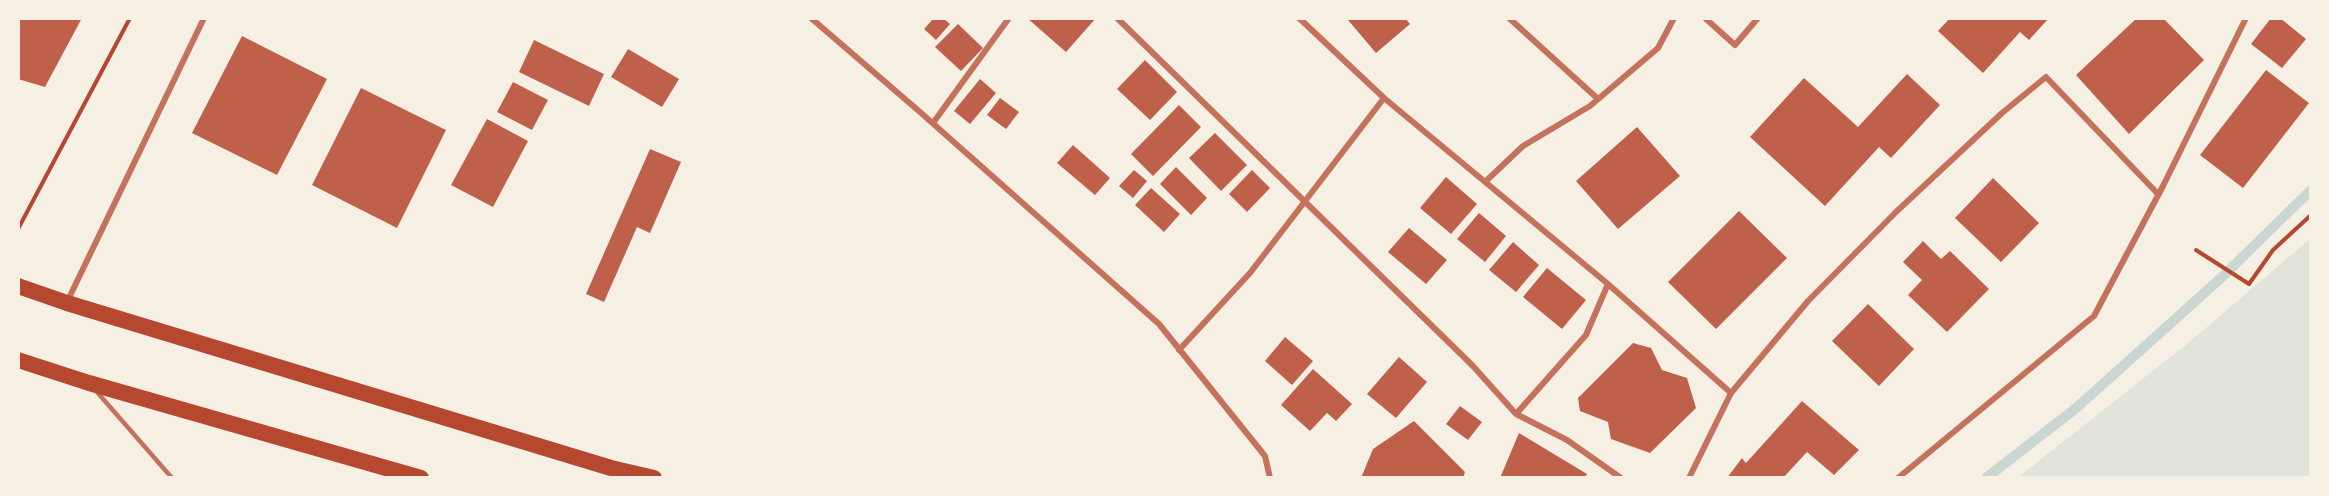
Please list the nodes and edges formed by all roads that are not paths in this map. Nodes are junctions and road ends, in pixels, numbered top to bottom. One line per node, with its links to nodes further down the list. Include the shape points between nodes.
1 (204, 18): 19 (street)
2 (811, 18): 13 (street)
3 (1009, 18): 13 (street)
4 (1117, 18): 16 (street)
5 (1299, 18): 11 (street)
6 (1509, 18): 12 (street)
7 (1674, 18): 12 (street, via 1658,48)
8 (1705, 18): 9 (street, via 1735,45)
9 (1758, 18)
10 (2246, 18): 15 (street)
11 (1384, 98): 14 (street); 16 (street)
12 (1598, 99): 14 (street, via 1523,146)
13 (933, 123): 20 (street, via 1159,324)
14 (1485, 182): 17 (street)
15 (2158, 195): 23 (street, via 2046,77 1896,212 1808,301); 31 (street, via 2094,316)
16 (1305, 201): 20 (street, via 1250,273); 24 (street, via 1472,365)
17 (1608, 285): 23 (street); 24 (street, via 1586,335)
18 (18, 286): 19 (highway)
19 (67, 303): 27 (highway)
20 (1179, 350): 28 (street, via 1265,456)
21 (18, 360): 22 (highway)
22 (89, 383): 25 (lane); 26 (highway)
23 (1731, 393): 30 (street)
24 (1516, 414): 29 (street, via 1567,440)
25 (172, 478)
26 (421, 478)
27 (654, 478)
28 (1270, 478)
29 (1621, 478)
30 (1689, 478)
31 (1898, 478)

